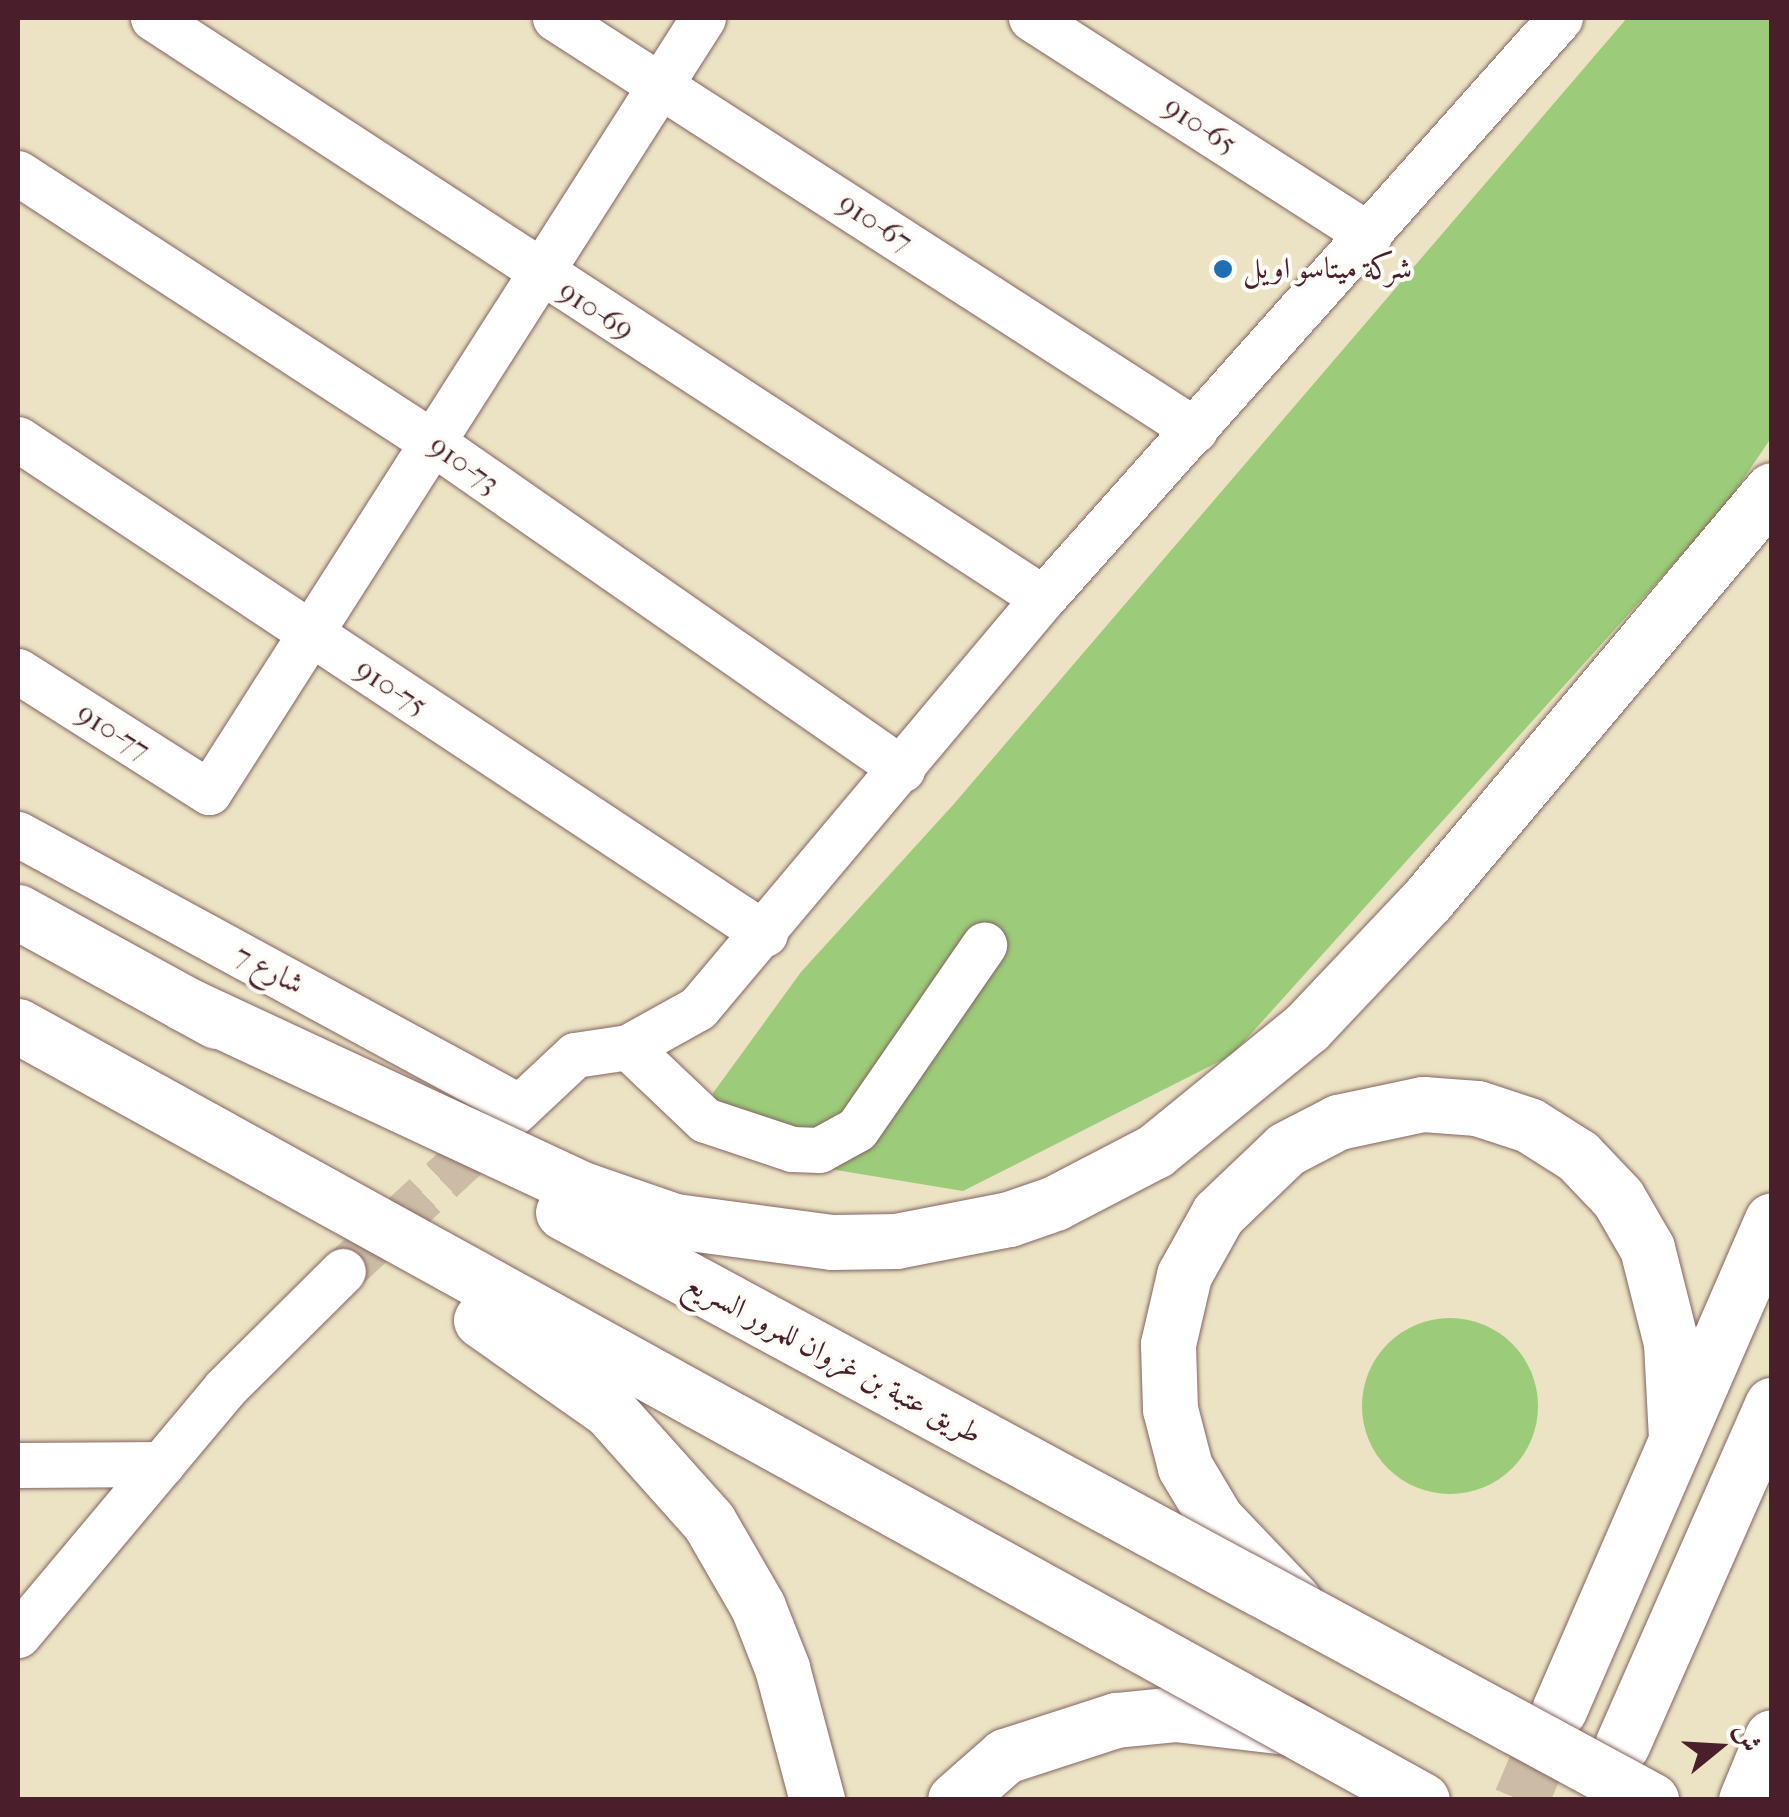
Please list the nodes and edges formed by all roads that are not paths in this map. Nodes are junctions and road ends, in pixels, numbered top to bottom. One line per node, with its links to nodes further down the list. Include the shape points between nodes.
1 (153, 18): 9 (street, 910-69)
2 (555, 18): 6 (street, 910-67)
3 (703, 18): 6 (street)
4 (1031, 18): 8 (street, 910-65)
5 (1544, 23): 8 (street)
6 (661, 84): 9 (street); 10 (street, 910-67)
7 (18, 173): 12 (street, 910-73)
8 (1369, 235): 10 (street)
9 (539, 275): 12 (street); 15 (street, 910-69)
10 (1195, 430): 15 (street)
11 (18, 439): 17 (street, 910-75)
12 (432, 442): 17 (street); 19 (street, 910-73)
13 (1772, 490): 16 (highway, bridge)
14 (1772, 531): 16 (highway, bridge)
15 (1043, 598): 19 (street)
16 (1654, 630): 24 (highway, bridge, via 1404,926 1242,1086 1108,1178 976,1227 832,1242 721,1231 628,1208)
17 (309, 634): 18 (street, 910-77, via 209,792); 22 (street, 910-75)
18 (18, 671)
19 (902, 769): 22 (street)
20 (18, 834): 26 (street, شارع 7, via 517,1110 575,1055)
21 (18, 912): 24 (highway, طريق عتبة بن غزوان للمرور السريع, bridge)
22 (766, 934): 26 (street, via 698,1008)
23 (984, 945): 26 (street, via 857,1129 819,1150 792,1149 704,1120)
24 (185, 1004): 34 (highway, طريق عتبة بن غزوان للمرور السريع, bridge)
25 (18, 1026): 27 (highway, bridge)
26 (628, 1048)
27 (136, 1093): 37 (highway, bridge); 40 (highway, bridge, via 570,1379 646,1444 708,1522 758,1607 802,1731)
28 (1772, 1220): 31 (highway)
29 (342, 1271): 32 (street, via 225,1388)
30 (1772, 1405): 39 (highway)
31 (1676, 1440): 34 (highway, bridge, via 1661,1295 1647,1248 1618,1198 1578,1156 1530,1125 1477,1108 1396,1107 1311,1134 1262,1167 1199,1244 1174,1309 1169,1394 1185,1467 1216,1519); 36 (highway)
32 (162, 1464): 33 (street); 35 (street)
33 (18, 1466)
34 (1306, 1614): 43 (highway, طريق عتبة بن غزوان للمرور السريع, bridge)
35 (18, 1635)
36 (1559, 1710)
37 (1291, 1728): 41 (highway, via 1194,1715 1116,1720 1005,1756); 42 (highway, bridge)
38 (1772, 1737): 44 (highway)
39 (1622, 1744)
40 (817, 1800)
41 (955, 1800)
42 (1422, 1800)
43 (1651, 1800)
44 (1746, 1800)

